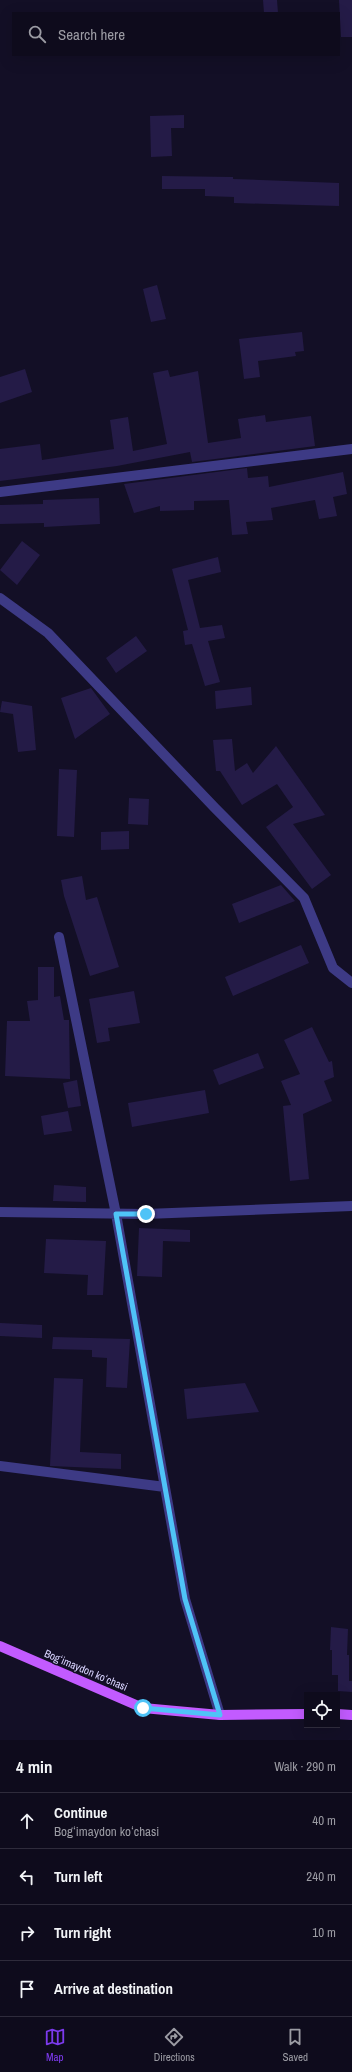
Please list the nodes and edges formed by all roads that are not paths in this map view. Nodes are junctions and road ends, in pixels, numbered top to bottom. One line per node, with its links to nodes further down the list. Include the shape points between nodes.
1 (352, 449): 2 (street)
2 (0, 492)
3 (0, 598): 5 (street, via 48,633 304,898 333,968)
4 (59, 937): 8 (street)
5 (352, 983)
6 (352, 1206): 8 (street)
7 (0, 1212): 8 (street)
8 (116, 1214): 10 (street)
9 (0, 1466): 10 (street)
10 (165, 1487): 14 (street, via 185,1599)
11 (0, 1646): 14 (main road, Bogʻimaydon koʻchasi, via 143,1708)
12 (304, 1714): 14 (main road, Bogʻimaydon koʻchasi)
13 (340, 1714): 15 (main road)
14 (220, 1715)
15 (352, 1715)

